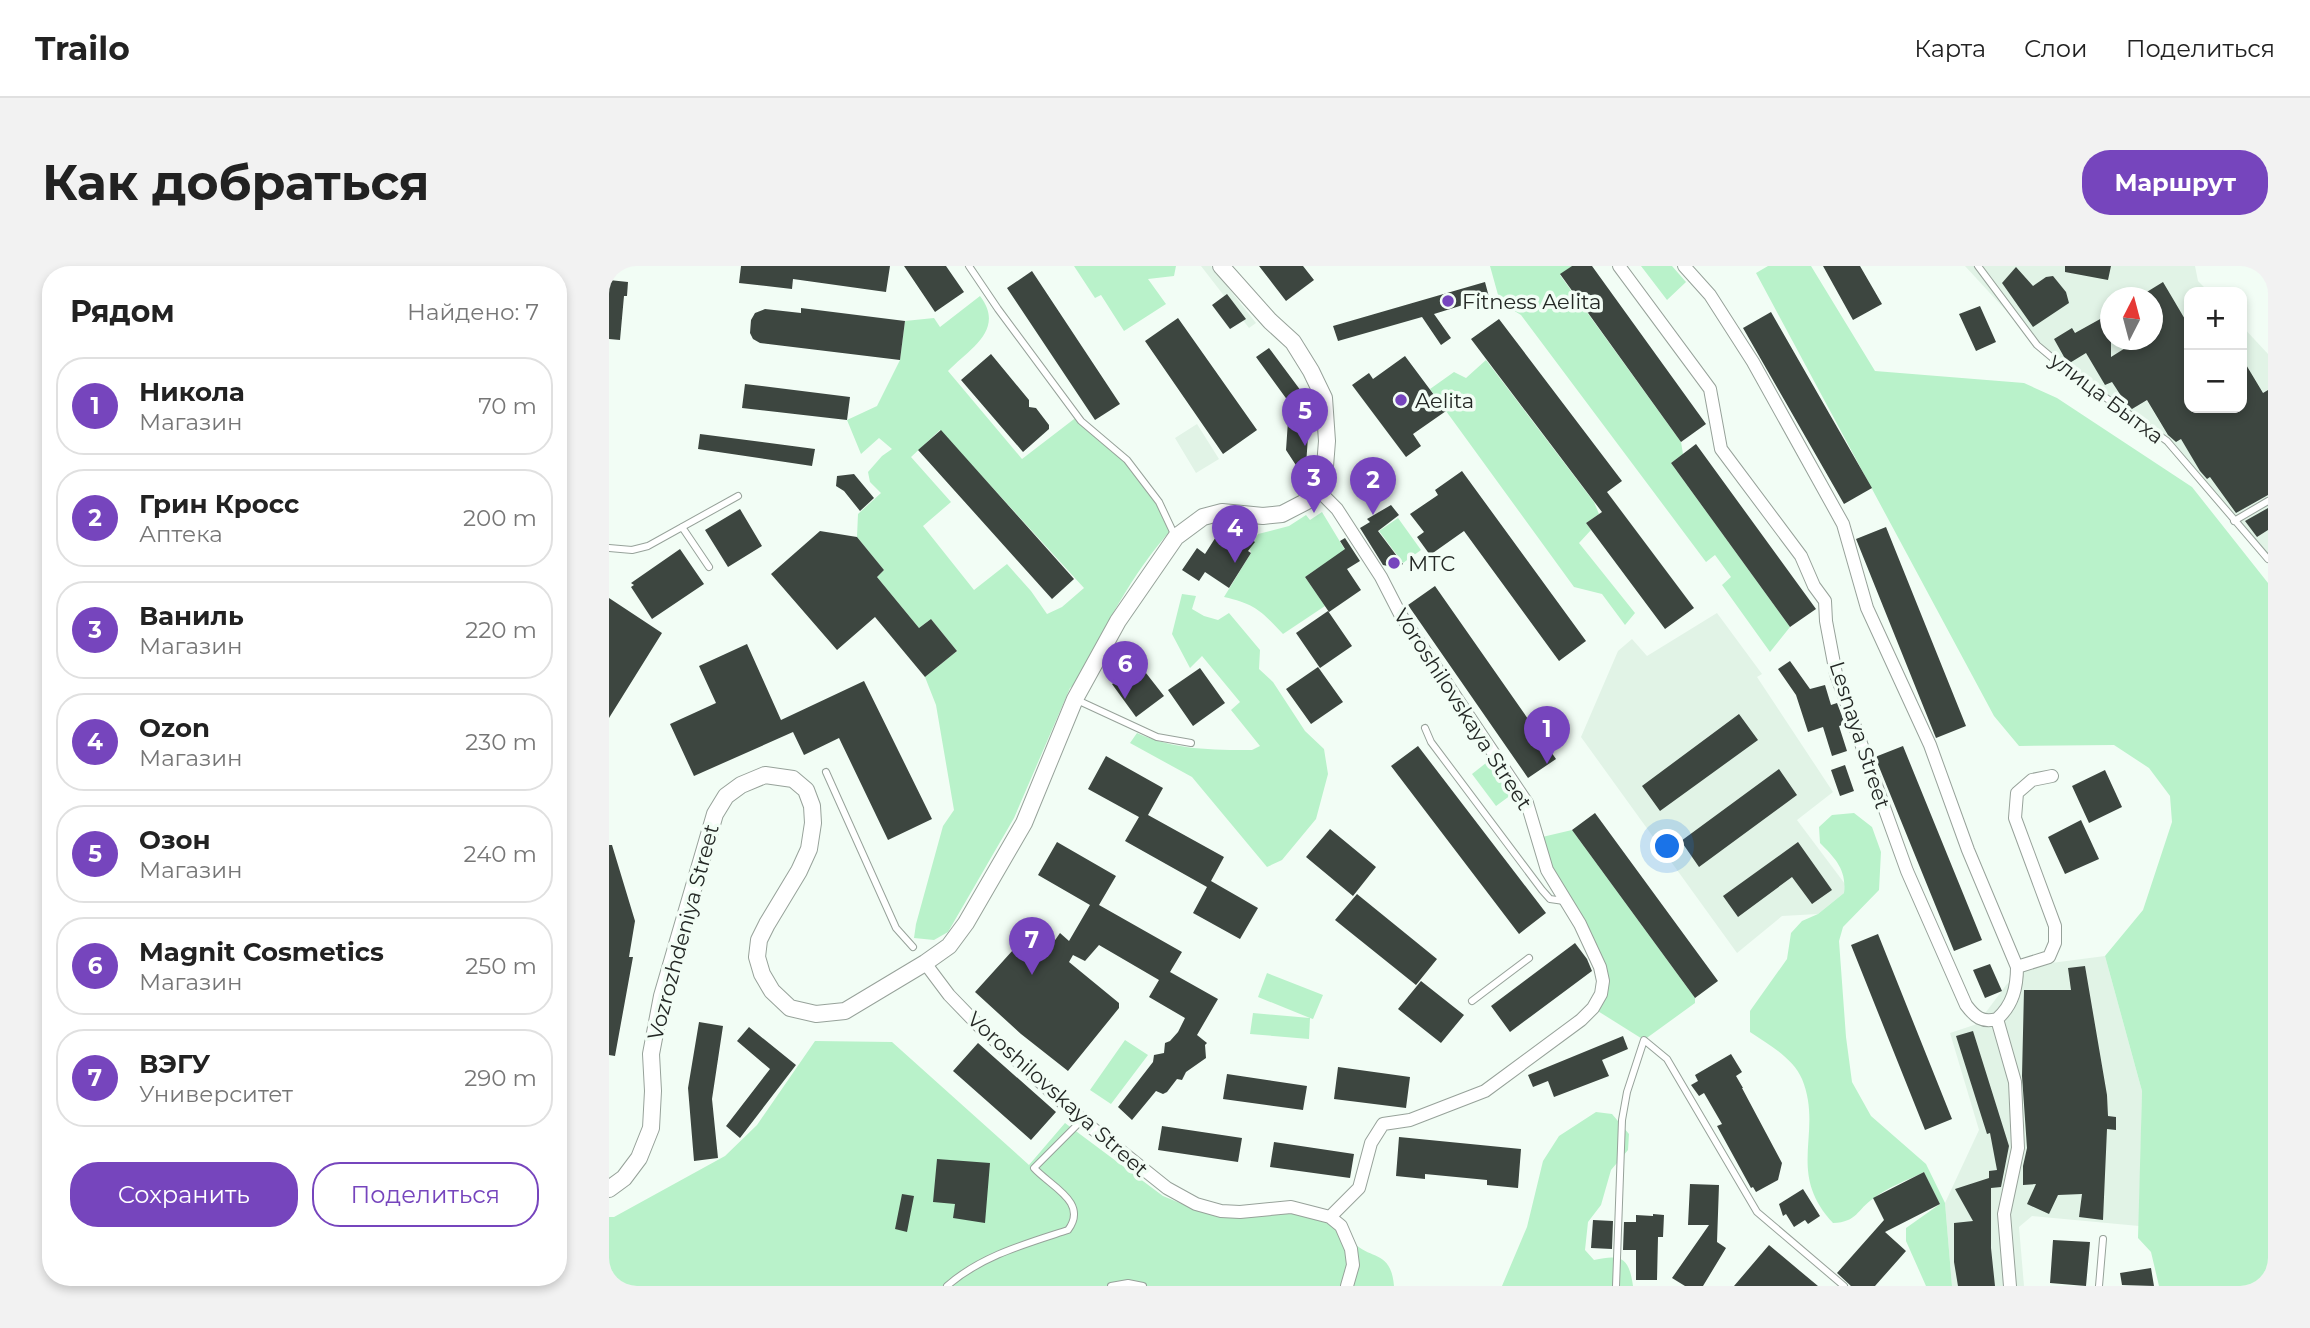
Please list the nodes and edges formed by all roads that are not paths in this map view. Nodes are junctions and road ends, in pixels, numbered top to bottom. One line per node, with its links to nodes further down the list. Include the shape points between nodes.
1 (969, 266): 11 (lane, via 1081,421 1127,460 1159,502)
2 (1221, 266): 6 (street, via 1293,342 1324,398 1328,441)
3 (1619, 266): 26 (street, Lesnaya Street, via 1710,389 1721,449 1801,556 1825,601 1836,674 1907,871 1966,1005 1979,1019)
4 (1684, 266): 24 (street, via 1710,295 1753,362 1843,524 1867,608 1930,745)
5 (1978, 266): 9 (lane, улица Бытха, via 2037,345 2167,441)
6 (1319, 491): 11 (street, Vozrozhdeniya Street, via 1282,514 1222,512 1203,517); 20 (street, Voroshilovskaya Street, via 1337,509 1407,624 1527,803 1547,870)
7 (738, 496): 10 (lane)
8 (2268, 500): 9 (lane)
9 (2234, 521): 13 (lane, улица Бытха)
10 (682, 527): 12 (lane, via 632,550); 14 (lane)
11 (1176, 537): 15 (street, Vozrozhdeniya Street, via 1118,621)
12 (609, 548)
13 (2268, 559)
14 (709, 567)
15 (1076, 699): 17 (lane, via 1157,737); 23 (street, Vozrozhdeniya Street, via 1024,823 950,946)
16 (1425, 728): 20 (lane, via 1431,743 1549,900)
17 (1191, 743)
18 (826, 772): 21 (lane, via 896,928)
19 (2052, 776): 24 (street, via 2032,780 2017,793 2015,818 2055,926 2055,943 2049,957)
20 (1564, 901): 29 (street, Voroshilovskaya Street, via 1600,967 1603,981 1594,1008 1485,1091 1410,1120 1383,1124 1371,1143 1359,1188)
21 (913, 947)
22 (1529, 958): 25 (lane)
23 (925, 963): 27 (street, Voroshilovskaya Street, via 978,1025); 28 (street, Vozrozhdeniya Street, via 845,1012 816,1014 790,1008 772,991 757,957 759,940 809,849 812,806 806,790 793,779 765,775 741,785 726,796 715,814 661,996 651,1054 651,1128 639,1158)
24 (2017, 967): 26 (street, via 2011,1001)
25 (1472, 1000)
26 (1997, 1019): 37 (street, via 2016,1095 2018,1148 2004,1214)
27 (1082, 1120): 29 (street, Voroshilovskaya Street, via 1144,1172 1196,1204 1240,1212 1291,1207); 31 (lane, via 1034,1168 1072,1202 1074,1216 1068,1230 996,1254)
28 (609, 1189)
29 (1330, 1217): 34 (street, via 1341,1226 1351,1249 1353,1265)
30 (2103, 1239): 38 (lane)
31 (947, 1286)
32 (1111, 1286): 33 (lane)
33 (1143, 1286)
34 (1347, 1286)
35 (1616, 1286): 36 (lane, via 1622,1120 1644,1040 1667,1059 1757,1212)
36 (1844, 1286)
37 (2010, 1286)
38 (2099, 1286)

